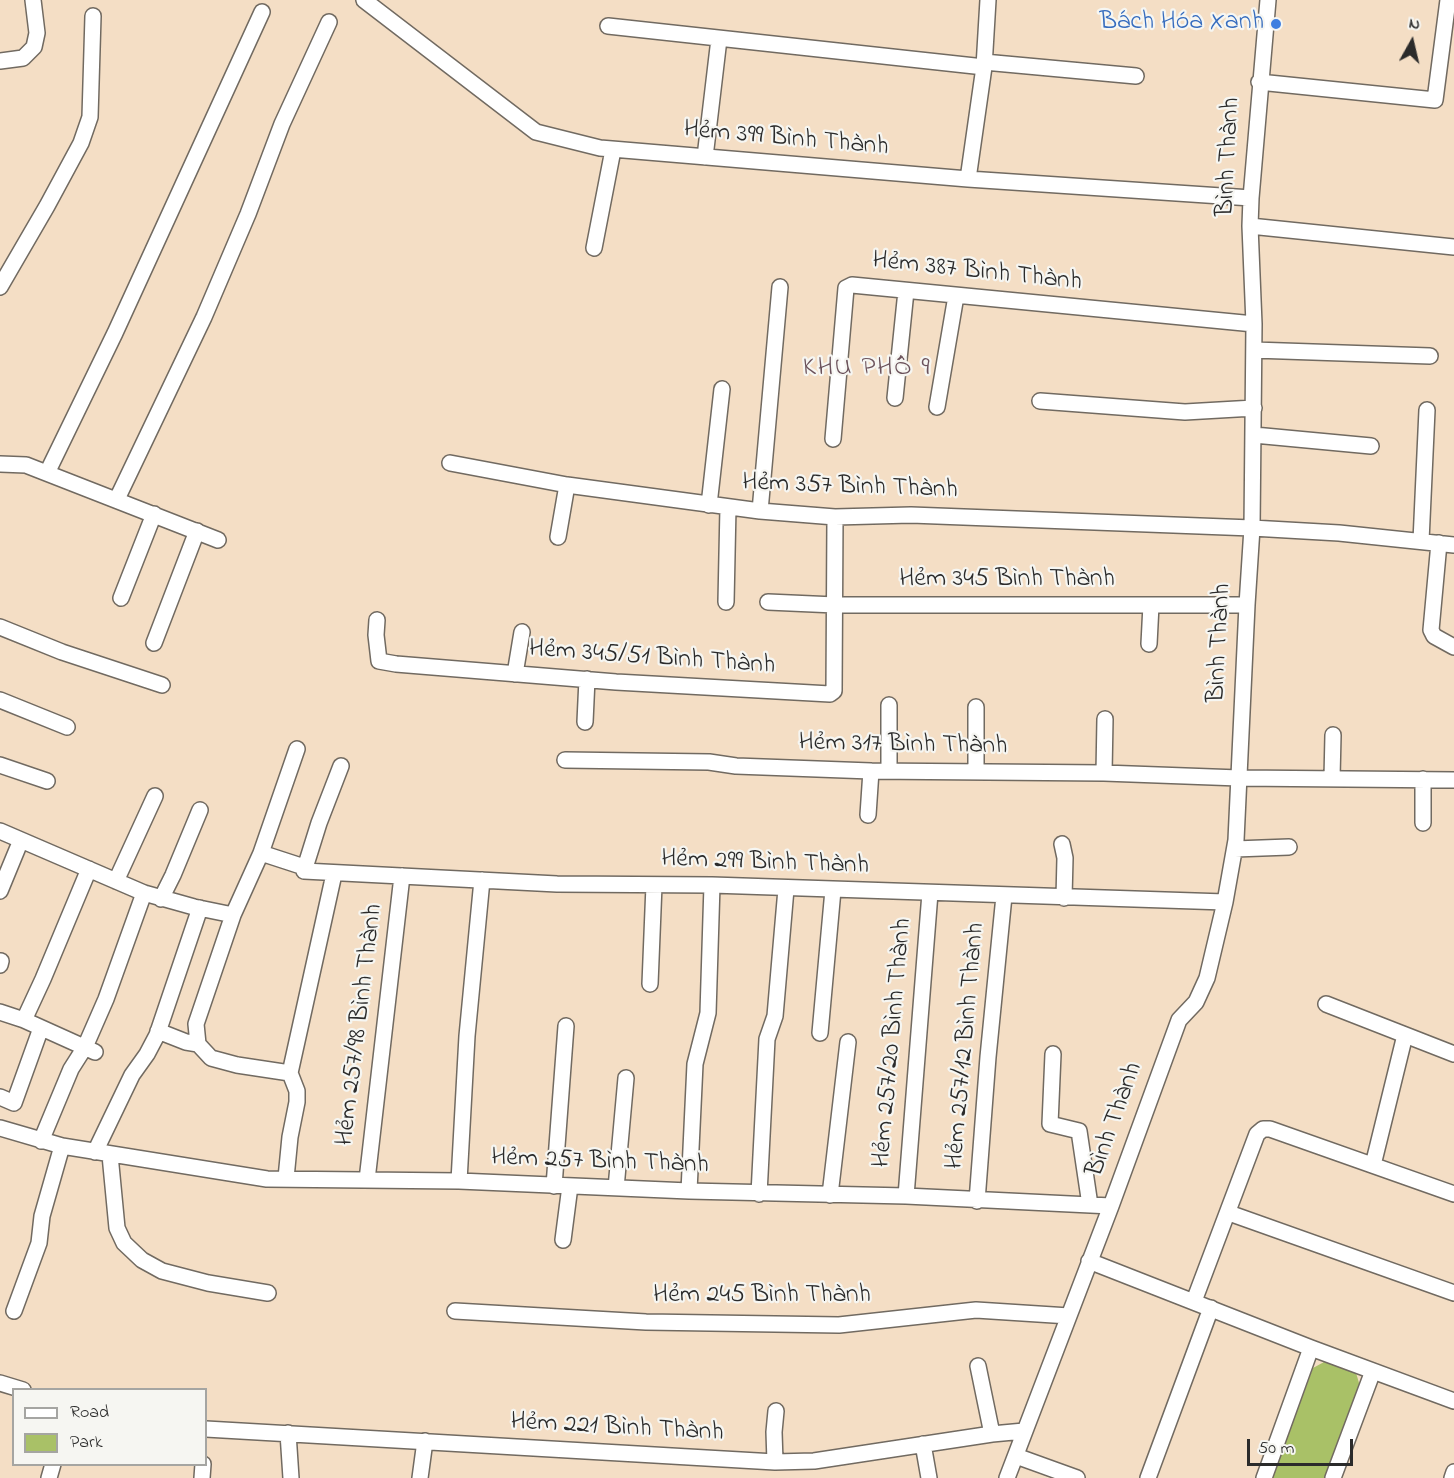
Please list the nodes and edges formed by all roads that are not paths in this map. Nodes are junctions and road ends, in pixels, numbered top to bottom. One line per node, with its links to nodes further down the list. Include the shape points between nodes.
1 (33, 0): 11 (street, via 37,33 34,47 23,58)
2 (364, 0): 15 (street, Hẻm 399 Bình Thành, via 536,132)
3 (988, 0): 12 (street)
4 (1268, 0): 14 (street, Bình Thành)
5 (1448, 0): 14 (street, via 1435,100)
6 (262, 12): 40 (street)
7 (93, 16): 22 (street, via 90,117 53,196)
8 (329, 22): 42 (street, via 282,124 204,317)
9 (608, 26): 10 (street)
10 (719, 39): 12 (street); 16 (street)
11 (0, 61)
12 (984, 64): 13 (street); 17 (street)
13 (1136, 76)
14 (1259, 82): 18 (street, Bình Thành)
15 (614, 150): 16 (street, Hẻm 399 Bình Thành); 20 (street)
16 (705, 157): 17 (street, Hẻm 399 Bình Thành)
17 (968, 179): 18 (street, Hẻm 399 Bình Thành)
18 (1251, 198): 19 (street, Bình Thành)
19 (1250, 226): 21 (street); 26 (street, Bình Thành)
20 (594, 248)
21 (1454, 248)
22 (0, 287)
23 (780, 287): 45 (street)
24 (906, 291): 25 (street, Hẻm 387 Bình Thành); 30 (street); 36 (street, Hẻm 387 Bình Thành, via 852,285 846,288)
25 (956, 296): 26 (street, Hẻm 387 Bình Thành); 32 (street)
26 (1254, 324): 27 (street, Bình Thành)
27 (1254, 350): 28 (street); 33 (street, Bình Thành)
28 (1430, 356)
29 (722, 389): 43 (street)
30 (895, 398)
31 (1040, 401): 33 (street, via 1185,412)
32 (937, 407)
33 (1254, 408): 35 (street, Bình Thành)
34 (1427, 410): 52 (street)
35 (1254, 435): 37 (street); 48 (street, Bình Thành)
36 (833, 439)
37 (1371, 446)
38 (450, 463): 41 (street, Hẻm 357 Bình Thành)
39 (1, 466): 40 (street, via 26,465)
40 (47, 473): 42 (street)
41 (567, 485): 43 (street, Hẻm 357 Bình Thành); 50 (street)
42 (117, 500): 46 (street)
43 (709, 505): 44 (street, Hẻm 357 Bình Thành)
44 (728, 507): 45 (street, Hẻm 357 Bình Thành); 55 (street)
45 (760, 511): 47 (street, Hẻm 357 Bình Thành)
46 (154, 514): 49 (street); 54 (street)
47 (835, 517): 48 (street, Hẻm 357 Bình Thành, via 911,515); 57 (street)
48 (1252, 528): 52 (street, Hẻm 357 Bình Thành); 59 (street, Bình Thành)
49 (197, 531): 51 (street); 63 (street)
50 (558, 537)
51 (218, 540)
52 (1421, 541): 53 (street, Hẻm 357 Bình Thành)
53 (1447, 544): 65 (street, via 1431,630 1434,636)
54 (121, 598)
55 (726, 602)
56 (768, 602): 57 (street, Hẻm 345 Bình Thành)
57 (835, 605): 58 (street, Hẻm 345 Bình Thành); 67 (street, Hẻm 345/51 Bình Thành, via 834,691 830,694)
58 (1151, 605): 59 (street, Hẻm 345 Bình Thành); 64 (street)
59 (1246, 605): 84 (street, Bình Thành)
60 (378, 620): 66 (street, Hẻm 345/51 Bình Thành, via 379,661)
61 (0, 627): 68 (street)
62 (522, 632): 66 (street)
63 (154, 643)
64 (1149, 644)
65 (1454, 647)
66 (514, 674): 67 (street, Hẻm 345/51 Bình Thành)
67 (587, 679): 73 (street)
68 (162, 685)
69 (0, 700): 74 (street)
70 (889, 705): 80 (street)
71 (976, 707): 82 (street)
72 (1105, 719): 83 (street)
73 (585, 722)
74 (67, 728)
75 (1333, 735): 85 (street)
76 (297, 749): 98 (street)
77 (566, 760): 81 (street, Hẻm 317 Bình Thành, via 709,762)
78 (0, 765): 88 (street)
79 (341, 766): 100 (street)
80 (890, 770): 81 (street, Hẻm 317 Bình Thành); 82 (street, Hẻm 317 Bình Thành)
81 (871, 771): 91 (street)
82 (976, 772): 83 (street, Hẻm 317 Bình Thành)
83 (1104, 773): 84 (street, Hẻm 317 Bình Thành)
84 (1239, 778): 85 (street, Hẻm 317 Bình Thành); 97 (street, Bình Thành)
85 (1332, 778): 86 (street, Hẻm 317 Bình Thành)
86 (1423, 779): 87 (street, Hẻm 317 Bình Thành); 92 (street)
87 (1454, 780)
88 (46, 781)
89 (155, 796): 104 (street)
90 (200, 810): 113 (street)
91 (868, 815)
92 (1423, 823)
93 (0, 831): 94 (street)
94 (21, 840): 99 (street); 109 (street)
95 (1062, 844): 114 (street)
96 (1289, 847): 97 (street)
97 (1234, 849): 115 (street, Bình Thành)
98 (261, 853): 100 (street, Hẻm 299 Bình Thành); 117 (street)
99 (89, 869): 104 (street); 121 (street)
100 (304, 869): 101 (street, Hẻm 299 Bình Thành)
101 (334, 874): 102 (street, Hẻm 299 Bình Thành); 132 (street)
102 (402, 876): 103 (street, Hẻm 299 Bình Thành); 141 (street, Hẻm 257/98 Bình Thành)
103 (482, 880): 105 (street, Hẻm 299 Bình Thành); 142 (street, via 467,1036)
104 (116, 881): 110 (street)
105 (654, 885): 106 (street, Hẻm 299 Bình Thành); 118 (street)
106 (712, 885): 107 (street, Hẻm 299 Bình Thành); 146 (street, via 708,1013 695,1064)
107 (786, 889): 108 (street, Hẻm 299 Bình Thành); 147 (street, via 775,1016 767,1039)
108 (833, 890): 111 (street, Hẻm 299 Bình Thành); 125 (street)
109 (0, 891)
110 (144, 893): 113 (street); 129 (street)
111 (930, 893): 112 (street, Hẻm 299 Bình Thành); 150 (street, Hẻm 257/20 Bình Thành)
112 (1004, 896): 114 (street, Hẻm 299 Bình Thành); 151 (street, Hẻm 257/12 Bình Thành)
113 (161, 898): 116 (street)
114 (1064, 898): 115 (street, Hẻm 299 Bình Thành)
115 (1225, 902): 153 (street, Bình Thành, via 1207,978 1196,1002 1179,1020)
116 (200, 908): 117 (street); 124 (street)
117 (233, 915): 128 (street, via 196,1024)
118 (650, 984)
119 (1326, 1004): 126 (street)
120 (0, 1012): 121 (street)
121 (24, 1020): 123 (street)
122 (566, 1026): 143 (street)
123 (41, 1028): 129 (street); 134 (street, via 14,1103)
124 (158, 1031): 128 (street); 138 (street, via 132,1075)
125 (820, 1033)
126 (1405, 1035): 131 (street); 139 (street)
127 (848, 1042): 149 (street)
128 (198, 1044): 132 (street, via 211,1058)
129 (90, 1049): 136 (street, via 71,1069)
130 (1053, 1054): 152 (street, via 1050,1124 1079,1131)
131 (1454, 1054)
132 (290, 1073): 140 (street, via 297,1102)
133 (626, 1078): 145 (street)
134 (0, 1097)
135 (0, 1128): 136 (street, Hẻm 257 Bình Thành)
136 (41, 1141): 137 (street, Hẻm 257 Bình Thành)
137 (62, 1146): 138 (street, Hẻm 257 Bình Thành); 161 (street, via 42,1216 39,1243)
138 (102, 1154): 140 (street, Hẻm 257 Bình Thành, via 267,1179); 157 (street, via 117,1228 124,1243 142,1260 162,1271)
139 (1373, 1165): 148 (street); 154 (street, via 1263,1129 1257,1134)
140 (286, 1178): 141 (street, Hẻm 257 Bình Thành)
141 (367, 1179): 142 (street, Hẻm 257 Bình Thành)
142 (459, 1181): 143 (street, Hẻm 257 Bình Thành)
143 (555, 1186): 144 (street, Hẻm 257 Bình Thành)
144 (570, 1186): 145 (street, Hẻm 257 Bình Thành); 155 (street)
145 (616, 1188): 146 (street, Hẻm 257 Bình Thành)
146 (689, 1191): 147 (street, Hẻm 257 Bình Thành)
147 (759, 1194): 149 (street, Hẻm 257 Bình Thành)
148 (1454, 1194)
149 (830, 1195): 150 (street, Hẻm 257 Bình Thành)
150 (906, 1196): 151 (street, Hẻm 257 Bình Thành)
151 (977, 1201): 152 (street, Hẻm 257 Bình Thành)
152 (1090, 1205): 153 (street, Hẻm 257 Bình Thành)
153 (1111, 1206): 156 (street, Bình Thành)
154 (1229, 1214): 158 (street); 159 (street)
155 (563, 1240)
156 (1089, 1261): 159 (street); 163 (street, Bình Thành)
157 (268, 1293)
158 (1454, 1293)
159 (1194, 1301): 160 (street)
160 (1211, 1308): 164 (street); 185 (street)
161 (13, 1310)
162 (455, 1311): 163 (street, Hẻm 245 Bình Thành, via 646,1322 839,1325 976,1310)
163 (1069, 1316): 172 (street, Bình Thành)
164 (1311, 1348): 166 (street); 186 (street)
165 (978, 1366): 174 (street)
166 (1373, 1371): 169 (street); 187 (street)
167 (0, 1383): 168 (street)
168 (19, 1388)
169 (1454, 1401)
170 (776, 1411): 178 (street)
171 (207, 1429): 173 (street, Hẻm 221 Bình Thành)
172 (1024, 1431): 174 (street, Hẻm 221 Bình Thành); 177 (street, Bình Thành)
173 (288, 1433): 175 (street, Hẻm 221 Bình Thành); 180 (street)
174 (992, 1434): 176 (street, Hẻm 221 Bình Thành)
175 (424, 1442): 178 (street, Hẻm 221 Bình Thành); 181 (street)
176 (923, 1444): 178 (street, Hẻm 221 Bình Thành, via 814,1461); 182 (street)
177 (1016, 1456): 183 (street, Bình Thành); 184 (street)
178 (775, 1462)
179 (1454, 1472): 188 (street)
180 (291, 1478)
181 (420, 1478)
182 (929, 1478)
183 (1007, 1478)
184 (1077, 1478)
185 (1148, 1478)
186 (1264, 1478)
187 (1334, 1478)
188 (1452, 1478)

